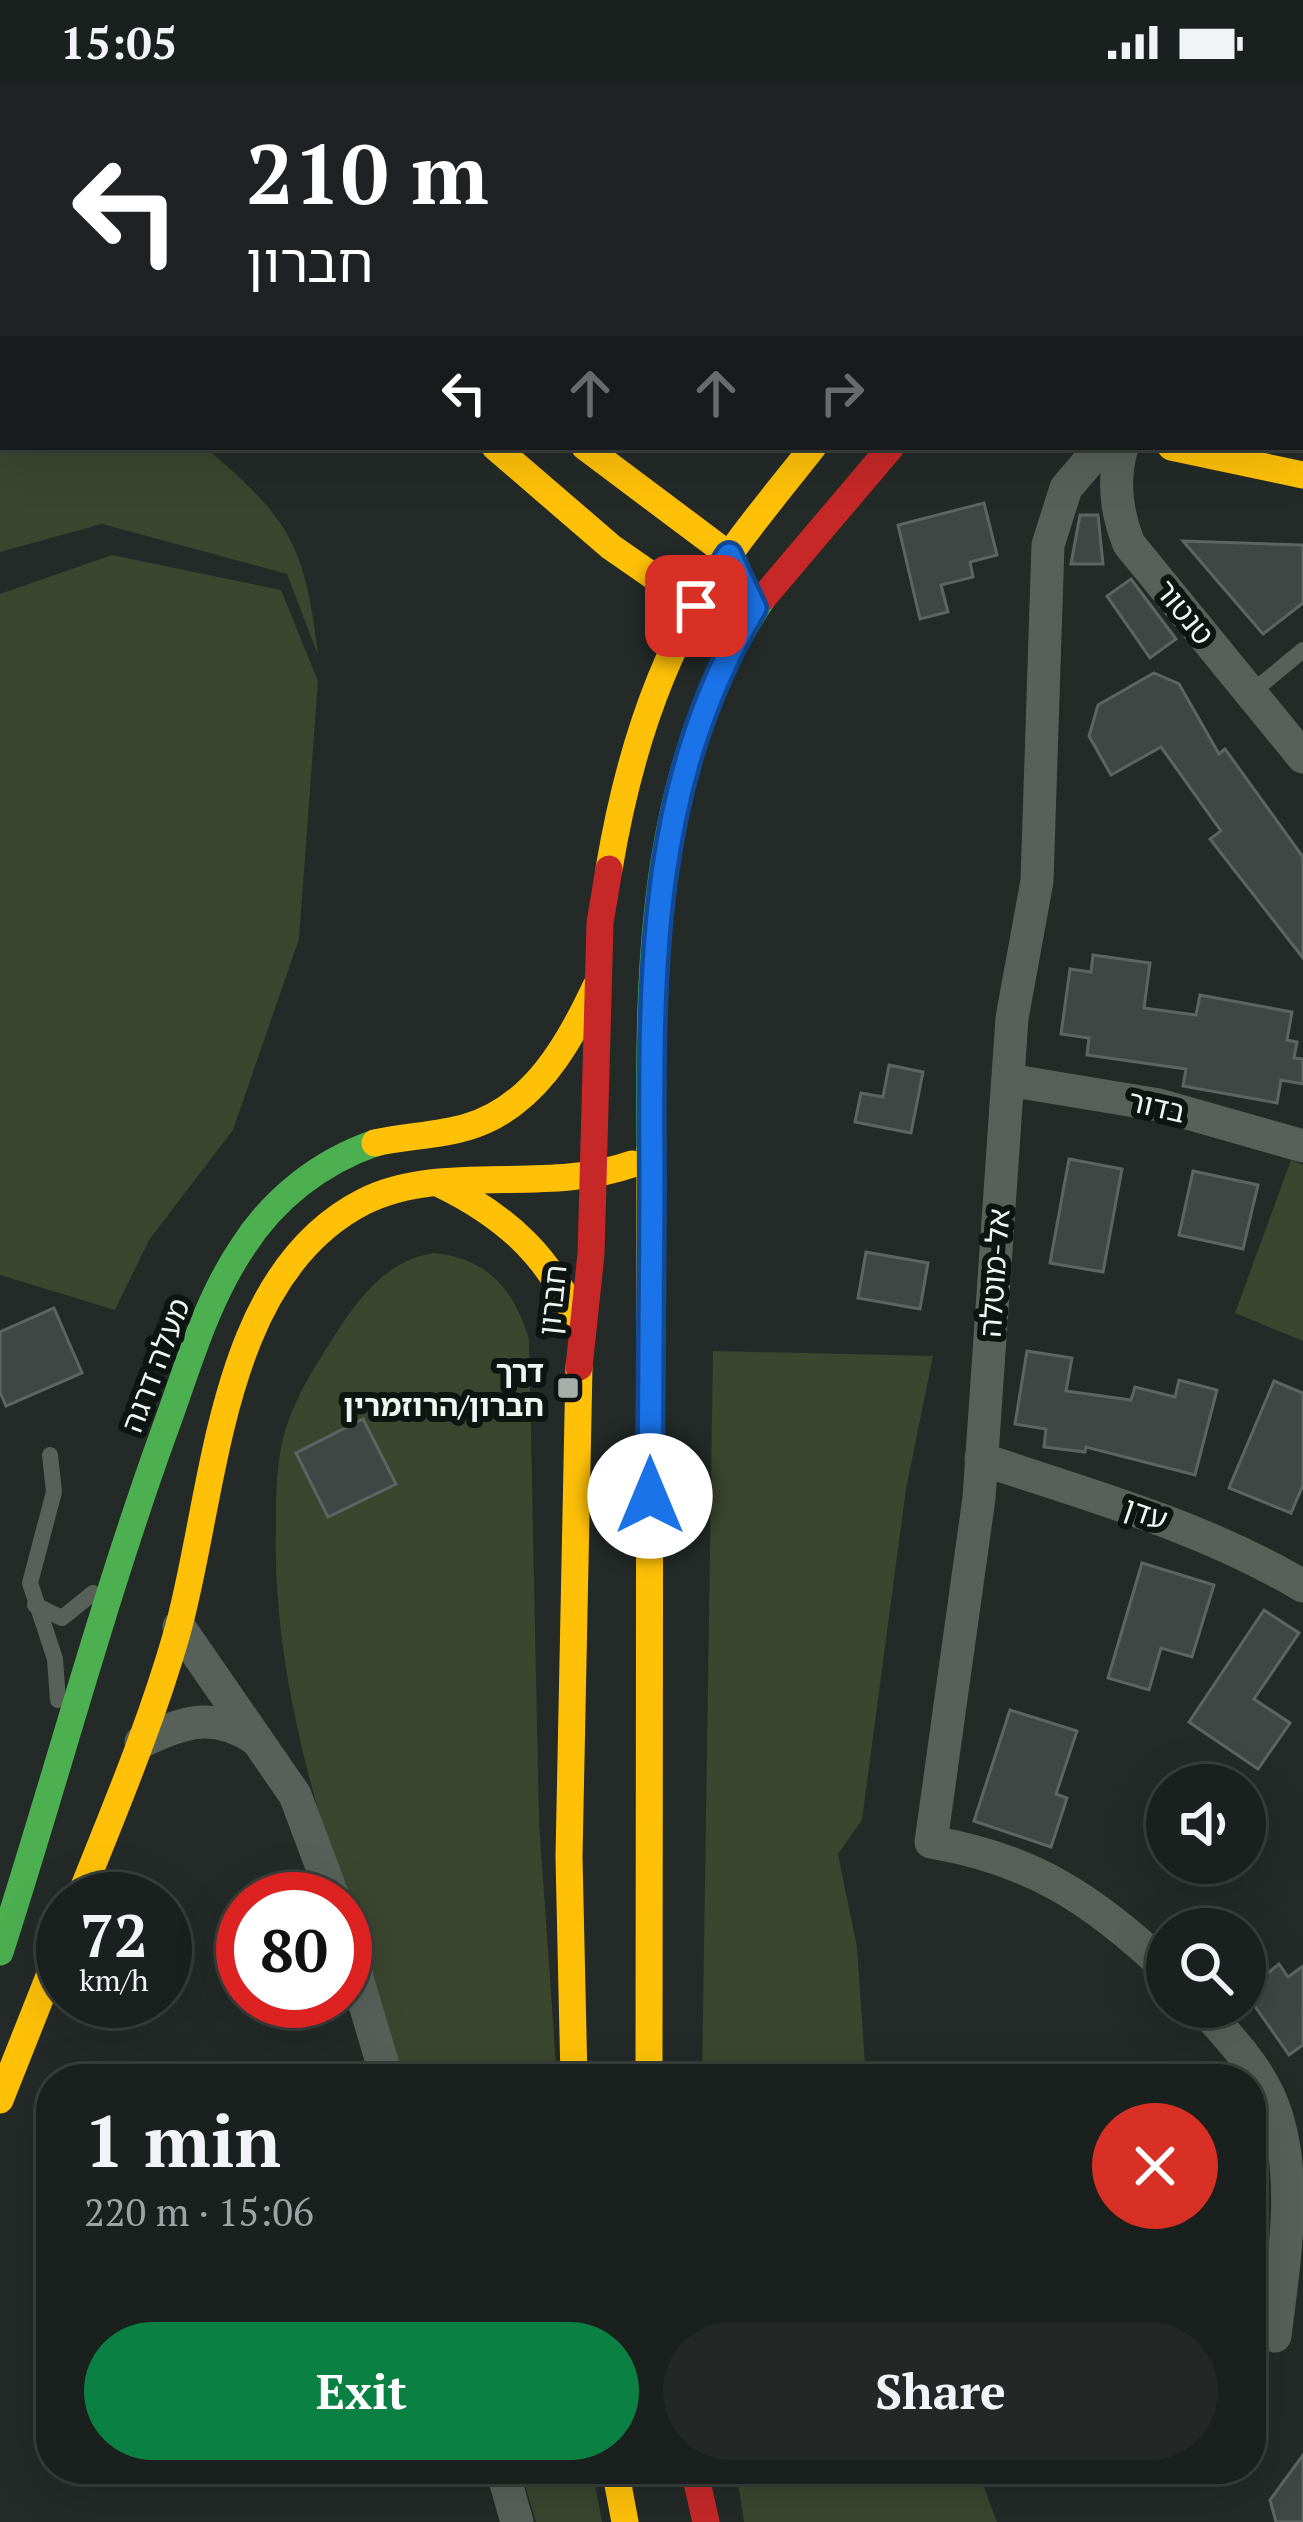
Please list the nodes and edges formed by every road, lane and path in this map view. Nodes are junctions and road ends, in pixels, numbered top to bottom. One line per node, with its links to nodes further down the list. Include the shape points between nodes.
1 (498, 450): 10 (main road, via 611,547)
2 (589, 450): 9 (main road)
3 (811, 450): 9 (main road, חברון)
4 (889, 450): 11 (main road)
5 (1098, 450): 16 (street, אל-מוטלה, via 1066,488 1048,544 1037,881)
6 (1121, 450): 13 (street, טנטור, via 1115,483 1130,544)
7 (1185, 450): 8 (main road)
8 (1303, 475)
9 (729, 555): 10 (main road, חברון); 11 (main road)
10 (696, 606): 11 (main road); 15 (main road, חברון, via 638,744 615,834)
11 (754, 608): 18 (main road, via 695,728 669,834 652,985)
12 (1303, 650): 13 (lane)
13 (1251, 693): 14 (street, טנטור)
14 (1303, 757)
15 (596, 986): 19 (main road, חברון); 24 (main road, מעלה דרגה, via 554,1060 520,1099 470,1127 374,1144 334,1160 296,1184 254,1229 215,1298)
16 (1008, 1080): 17 (street, בדור, via 1137,1100); 23 (street, אל-מוטלה)
17 (1303, 1146)
18 (651, 1152): 19 (main road); 40 (main road)
19 (593, 1177): 20 (main road); 21 (main road, חברון)
20 (440, 1184): 21 (main road, via 497,1213 535,1246 564,1287); 27 (main road, via 374,1198 321,1230 259,1313 235,1377)
21 (581, 1333): 39 (main road, חברון, via 569,1857)
22 (50, 1455): 26 (lane, via 54,1492 32,1570)
23 (981, 1459): 25 (street, עדן, via 1167,1519); 34 (street, אל-מוטלה, via 932,1842 1066,1885)
24 (128, 1536): 26 (lane, via 82,1605 62,1618); 30 (main road, מעלה דרגה)
25 (1303, 1586)
26 (34, 1604): 30 (lane, via 55,1659)
27 (179, 1628): 28 (main road); 29 (street)
28 (142, 1742): 29 (street, via 198,1720 241,1728); 31 (main road)
29 (263, 1744): 32 (street, via 307,1819)
30 (62, 1755): 33 (main road, מעלה דרגה)
31 (91, 1872)
32 (325, 1872)
33 (0, 1952)
34 (1146, 1952)
35 (36, 2009): 43 (main road)
36 (372, 2028): 38 (street)
37 (1219, 2028): 41 (street)
38 (383, 2064)
39 (574, 2064)
40 (649, 2064)
41 (1248, 2064)
42 (1266, 2086): 44 (street)
43 (0, 2100)
44 (1291, 2118): 45 (street)
45 (1275, 2336)
46 (506, 2484): 49 (street)
47 (618, 2484): 50 (main road)
48 (697, 2484): 51 (main road)
49 (517, 2522)
50 (625, 2522)
51 (706, 2522)

